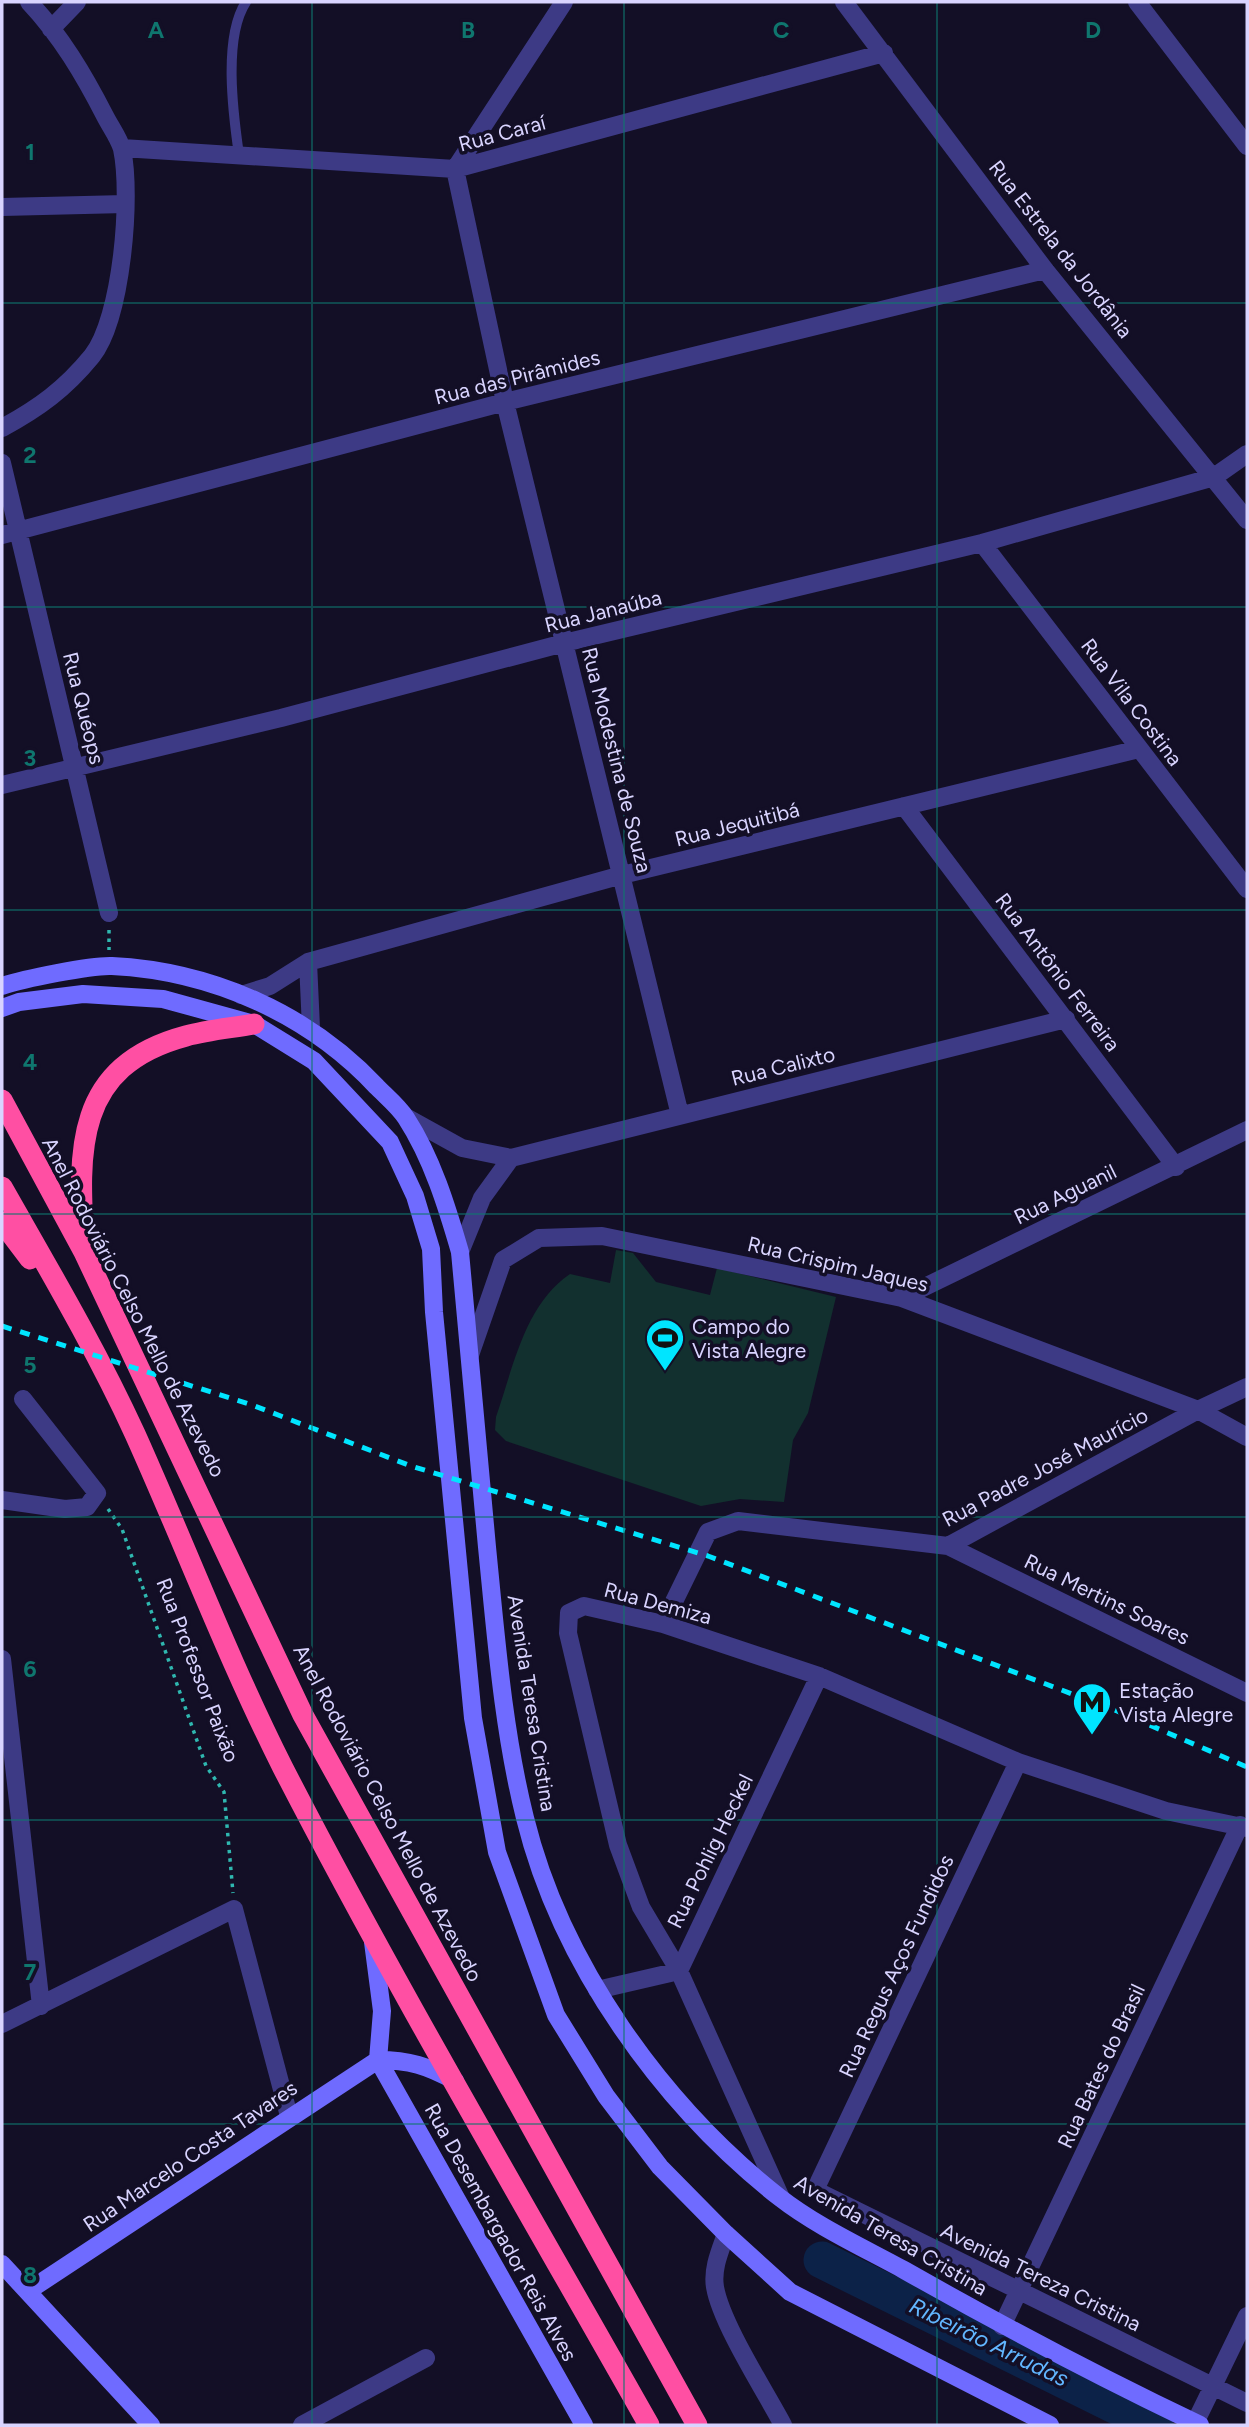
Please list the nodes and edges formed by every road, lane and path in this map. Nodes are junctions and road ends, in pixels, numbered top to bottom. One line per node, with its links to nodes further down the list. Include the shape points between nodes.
1 (29, 2): 7 (street)
2 (76, 2): 7 (street)
3 (246, 2): 11 (lane, via 237,15 232,38)
4 (564, 2): 12 (street)
5 (844, 2): 8 (street, Rua Estrela da Jordânia)
6 (1137, 2): 9 (street)
7 (51, 29): 10 (street, via 75,57)
8 (884, 53): 12 (street, Rua Caraí); 15 (street, Rua Estrela da Jordânia)
9 (1247, 146)
10 (122, 148): 11 (street, Rua Caraí); 13 (street)
11 (239, 155): 12 (street, Rua Caraí)
12 (455, 169): 16 (street, Rua Modestina de Souza)
13 (125, 204): 14 (street); 17 (street, via 123,252 111,316 94,354 45,404)
14 (2, 207)
15 (1045, 270): 16 (street, Rua das Pirâmides); 20 (street, Rua Estrela da Jordânia)
16 (505, 402): 22 (street, Rua das Pirâmides); 24 (street, Rua Modestina de Souza)
17 (2, 428)
18 (1247, 454): 20 (street, Rua Janaúba)
19 (2, 463): 22 (street, Rua Quéops)
20 (1214, 477): 21 (street, Rua Estrela da Jordânia); 23 (street, Rua Janaúba)
21 (1247, 520)
22 (10, 533): 26 (street, Rua Quéops)
23 (982, 543): 24 (street, Rua Janaúba); 25 (street, Rua Vila Costina)
24 (565, 643): 26 (street, Rua Janaúba, via 281,719); 29 (street, Rua Modestina de Souza)
25 (1139, 749): 28 (street, Rua Jequitibá); 30 (street, Rua Vila Costina)
26 (75, 766): 27 (street, Rua Janaúba); 31 (street, Rua Quéops)
27 (2, 785)
28 (904, 806): 29 (street, Rua Jequitibá); 37 (street, Rua Antônio Ferreira)
29 (622, 875): 32 (street, Rua Jequitibá); 41 (street, Rua Modestina de Souza)
30 (1247, 889)
31 (109, 913): 33 (path)
32 (308, 962): 35 (street, Rua Jequitibá, via 270,986); 39 (street)
33 (109, 966): 34 (main road, Avenida Teresa Cristina); 35 (main road, Avenida Teresa Cristina, via 170,973)
34 (2, 986)
35 (241, 995): 39 (main road, Avenida Teresa Cristina)
36 (2, 1009): 38 (main road, via 19,1002 83,994 163,999)
37 (1066, 1019): 41 (street, Rua Calixto); 45 (street, Rua Antônio Ferreira)
38 (254, 1024): 48 (highway, via 185,1036 149,1050 105,1083 87,1122 82,1147); 77 (main road, via 314,1061 356,1103 390,1142 415,1196 431,1249 473,1718 497,1852 556,2015 606,2096 660,2167)
39 (311, 1028): 42 (main road, Avenida Teresa Cristina, via 358,1066)
40 (2, 1100): 48 (highway, Anel Rodoviário Celso Mello de Azevedo)
41 (680, 1115): 44 (street, Rua Calixto)
42 (405, 1117): 44 (street, Rua Calixto, via 462,1148); 49 (main road, Avenida Teresa Cristina, via 440,1191)
43 (1247, 1130): 45 (street, Rua Aguanil)
44 (511, 1158): 49 (street, via 482,1198)
45 (1176, 1167): 50 (street, Rua Aguanil)
46 (2, 1187): 51 (highway)
47 (2, 1222): 51 (highway)
48 (84, 1252): 84 (highway, Anel Rodoviário Celso Mello de Azevedo, via 303,1715)
49 (460, 1252): 52 (main road, Avenida Teresa Cristina)
50 (902, 1298): 52 (street, Rua Crispim Jaques, via 602,1236 539,1238 503,1261); 55 (street, Rua Crispim Jaques)
51 (83, 1331): 67 (highway, via 134,1433 217,1628 283,1766)
52 (470, 1355): 69 (main road, Avenida Teresa Cristina, via 494,1625 525,1820 556,1908)
53 (1247, 1387): 55 (street, Rua Padre José Maurício)
54 (23, 1399): 57 (street)
55 (1198, 1410): 56 (street, Rua Crispim Jaques); 59 (street, Rua Padre José Maurício)
56 (1247, 1437)
57 (97, 1493): 58 (street, via 87,1507 65,1509); 66 (path, Rua Professor Paixão, via 122,1529 206,1766 224,1792)
58 (2, 1500)
59 (948, 1546): 60 (street, Rua Padre José Maurício, via 738,1521 708,1532); 63 (street, Rua Mertins Soares)
60 (663, 1624): 62 (street, Rua Demiza); 68 (street, Rua Demiza, via 584,1606 569,1613 568,1633 618,1845 641,1907)
61 (2, 1659): 70 (street)
62 (819, 1676): 64 (street, Rua Demiza); 68 (street, Rua Pohlig Heckel)
63 (1247, 1693)
64 (1018, 1762): 65 (street, Rua Demiza, via 1166,1811); 75 (street, Rua Regus Aços Fundidos)
65 (1244, 1826): 80 (street, Rua Bates do Brasil)
66 (234, 1909): 70 (street); 74 (street)
67 (371, 1932): 72 (main road, via 382,2011); 73 (highway)
68 (678, 1970): 69 (street); 76 (street, Rua Demiza)
69 (597, 1990): 76 (main road, Avenida Teresa Cristina, via 643,2059 701,2127)
70 (41, 2006): 71 (street)
71 (2, 2024)
72 (378, 2060): 73 (main road, via 426,2065); 74 (main road, Rua Marcelo Costa Tavares); 90 (main road, Rua Desembargador Reis Alves)
73 (457, 2082): 91 (highway)
74 (289, 2116): 79 (main road, Rua Marcelo Costa Tavares)
75 (816, 2190): 80 (street, Avenida Tereza Cristina)
76 (781, 2198): 82 (main road, Avenida Teresa Cristina)
77 (726, 2234): 94 (street, via 715,2267 719,2300); 95 (main road, via 790,2292)
78 (2, 2264): 79 (main road)
79 (28, 2291): 88 (main road)
80 (1019, 2293): 82 (street, Rua Bates do Brasil); 85 (street, Avenida Tereza Cristina)
81 (1247, 2316): 85 (street)
82 (1002, 2326): 87 (main road, Avenida Teresa Cristina)
83 (426, 2358): 89 (street)
84 (668, 2374): 92 (highway, Anel Rodoviário Celso Mello de Azevedo); 93 (highway)
85 (1212, 2387): 86 (street, Avenida Tereza Cristina); 87 (street)
86 (1247, 2403)
87 (1197, 2424)
88 (151, 2425)
89 (302, 2425)
90 (584, 2425)
91 (649, 2425)
92 (697, 2425)
93 (714, 2425)
94 (783, 2425)
95 (1050, 2425)

